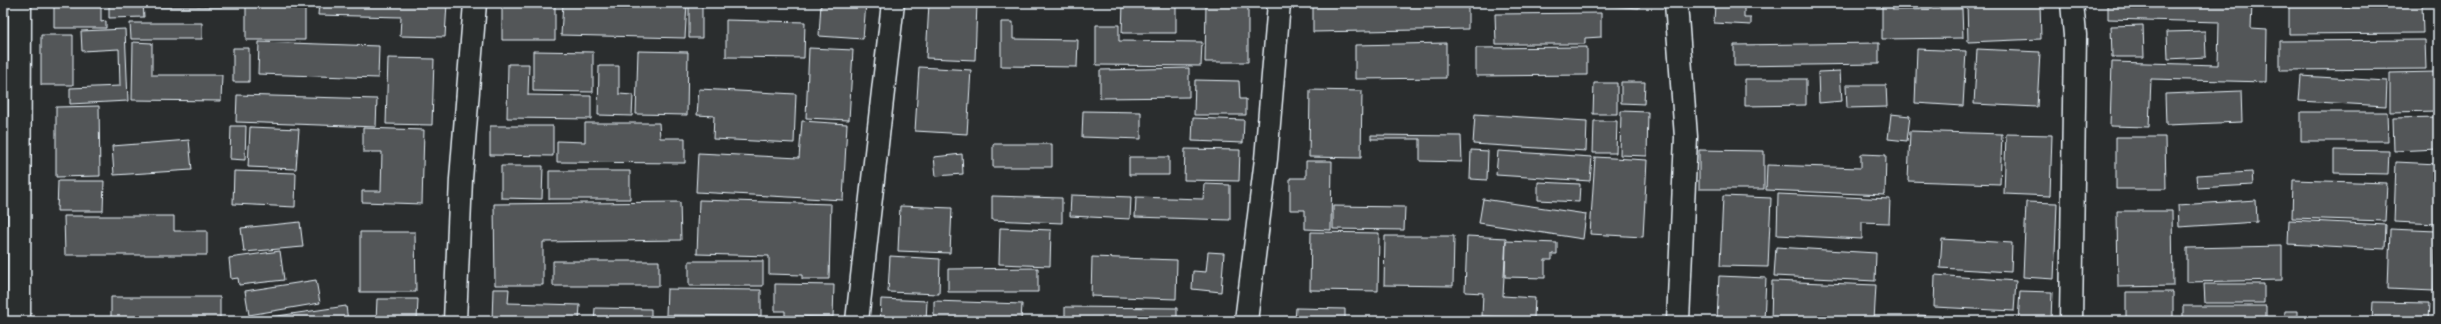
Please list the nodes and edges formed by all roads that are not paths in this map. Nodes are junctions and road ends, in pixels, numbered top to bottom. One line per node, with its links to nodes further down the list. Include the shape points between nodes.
1 (20, 3): 7 (street)
2 (475, 3): 8 (street, via 461,179)
3 (893, 3): 9 (street)
4 (1279, 3): 10 (street, via 1266,159)
5 (1676, 3): 11 (street, via 1686,137)
6 (2072, 3): 12 (street, via 2075,35)
7 (19, 321)
8 (455, 321)
9 (857, 321)
10 (1246, 321)
11 (1678, 321)
12 (2071, 321)

